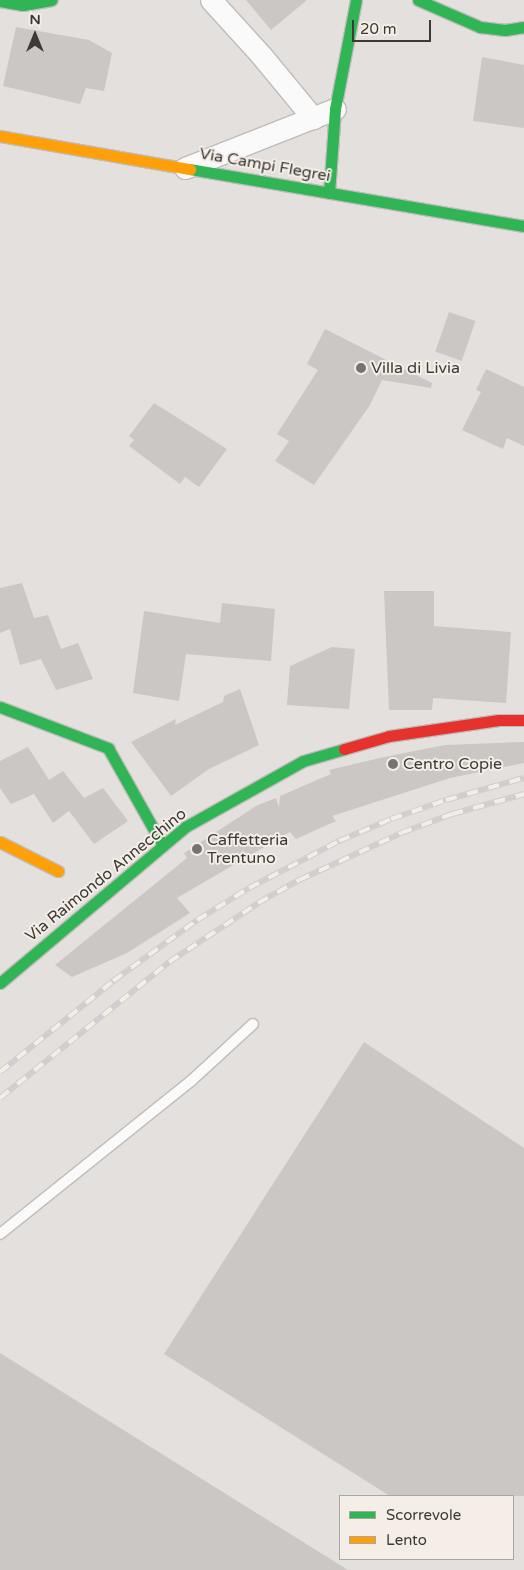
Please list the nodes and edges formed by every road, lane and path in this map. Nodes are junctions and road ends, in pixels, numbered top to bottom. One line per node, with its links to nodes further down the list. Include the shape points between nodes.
1 (52, 0): 5 (street, via 23,5)
2 (211, 0): 8 (street)
3 (356, 0): 7 (street)
4 (418, 0): 6 (street, via 480,26 504,30)
5 (0, 1)
6 (524, 27)
7 (335, 109): 8 (street); 11 (street)
8 (313, 118): 10 (street)
9 (0, 136): 10 (street, Via Campi Flegrei)
10 (185, 168): 11 (street, Via Campi Flegrei)
11 (329, 193): 12 (street, Via Campi Flegrei)
12 (524, 226)
13 (0, 706): 16 (street, via 108,748)
14 (524, 720): 16 (street, Via Raimondo Annecchino, via 499,720 389,736 303,761 185,827)
15 (0, 842): 17 (street)
16 (163, 846): 18 (street, Via Raimondo Annecchino)
17 (58, 871)
18 (0, 983)
19 (253, 1024): 20 (lane, via 191,1081)
20 (0, 1234)

